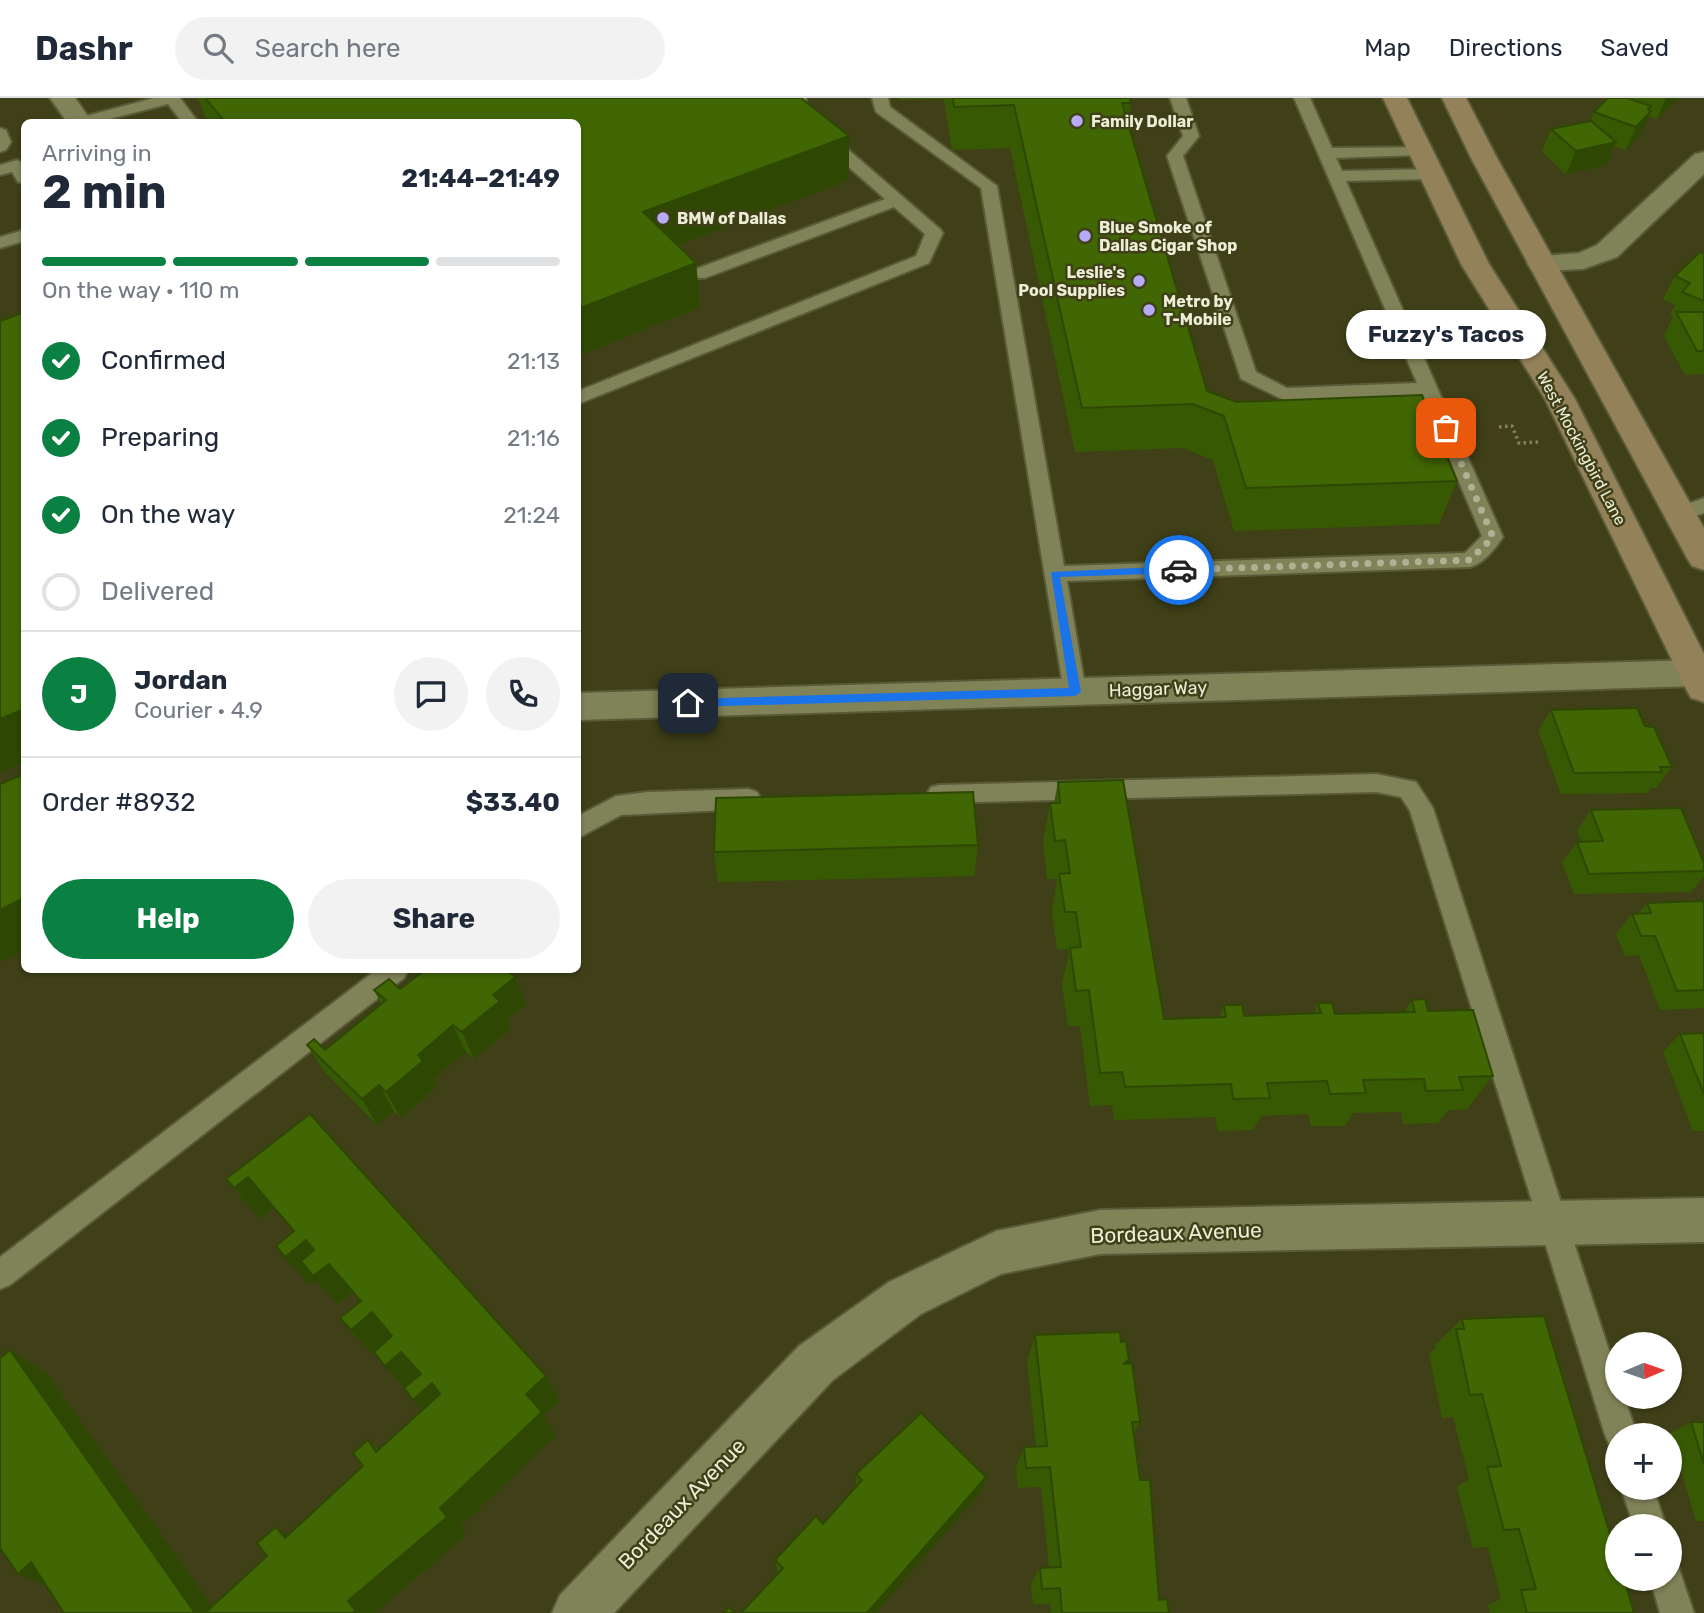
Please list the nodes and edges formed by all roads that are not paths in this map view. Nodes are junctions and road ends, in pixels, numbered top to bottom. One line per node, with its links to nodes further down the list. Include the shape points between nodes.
1 (62, 98): 9 (street)
2 (172, 98): 10 (lane); 11 (lane)
3 (798, 98): 20 (lane, via 799,115)
4 (880, 98): 29 (lane, via 882,109 989,186)
5 (1178, 98): 25 (lane, via 1191,136 1175,156 1248,375 1284,394)
6 (1302, 98): 14 (lane)
7 (1395, 98): 15 (main road, West Mockingbird Lane)
8 (1454, 98): 15 (main road, West Mockingbird Lane)
9 (78, 119)
10 (92, 119)
11 (188, 119)
12 (0, 133): 13 (lane)
13 (0, 147)
14 (1326, 153): 15 (lane); 19 (lane)
15 (1448, 158): 19 (lane); 23 (main road, West Mockingbird Lane); 30 (main road, West Mockingbird Lane, via 1475,264 1560,399)
16 (1704, 160): 23 (street, via 1607,251 1583,261)
17 (0, 170): 18 (lane, via 17,165)
18 (21, 172)
19 (1336, 176): 25 (lane)
20 (898, 200): 24 (lane); 26 (lane, via 934,233 923,259)
21 (21, 236): 22 (lane)
22 (0, 243)
23 (1541, 263): 27 (main road, West Mockingbird Lane)
24 (699, 274)
25 (1428, 388): 29 (lane, via 1493,537 1470,560)
26 (581, 397)
27 (1692, 510): 28 (main road, West Mockingbird Lane)
28 (1704, 558)
29 (1055, 574): 31 (lane)
30 (1701, 679): 31 (street, Haggar Way)
31 (1075, 692): 32 (street, Haggar Way)
32 (581, 707)
33 (909, 795): 38 (lane, via 1377,783 1408,789 1421,808)
34 (771, 799): 35 (lane, via 616,806)
35 (581, 826)
36 (391, 973): 39 (lane)
37 (1704, 1220): 38 (street, Bordeaux Avenue)
38 (1555, 1224): 40 (lane); 42 (street, Bordeaux Avenue, via 1100,1232 996,1253 905,1298 816,1363)
39 (0, 1275)
40 (1616, 1423)
41 (1670, 1591): 43 (lane)
42 (578, 1613)
43 (1677, 1613)

